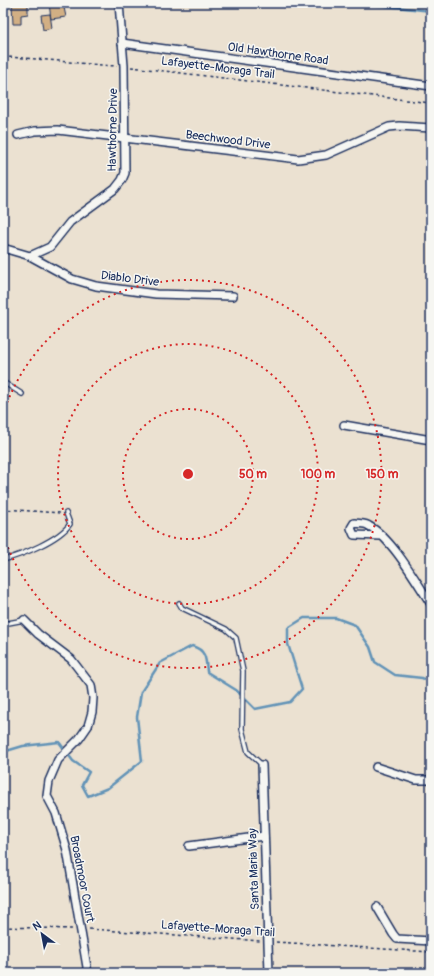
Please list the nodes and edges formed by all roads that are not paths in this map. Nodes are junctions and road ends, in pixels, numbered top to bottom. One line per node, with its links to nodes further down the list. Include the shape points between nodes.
1 (119, 3): 2 (street, Hawthorne Drive)
2 (122, 43): 3 (street, Old Hawthorne Road); 6 (street, Hawthorne Drive)
3 (431, 86)
4 (431, 128): 6 (street, Beechwood Drive, via 389,127 326,155 298,159)
5 (18, 135): 6 (street, Beechwood Drive, via 58,130)
6 (125, 138): 8 (street, Hawthorne Drive, via 125,172 122,180 108,195 70,222 50,247)
7 (3, 248): 8 (street)
8 (30, 256): 9 (street, Diablo Drive, via 72,279 96,286 156,294)
9 (233, 296)
10 (3, 382): 11 (lane)
11 (22, 394)
12 (344, 425): 13 (street)
13 (431, 440)
14 (66, 513): 16 (lane, via 70,524 65,530 28,552)
15 (380, 536): 18 (street, via 396,551)
16 (3, 560)
17 (179, 603): 21 (lane, via 182,608 226,629 236,638 243,671 242,729 248,752)
18 (431, 604)
19 (24, 620): 20 (lane); 28 (street, Broadmoor Court, via 71,659 91,685 94,698 88,726 58,760 49,781 47,796 56,813 68,850)
20 (3, 624)
21 (262, 765): 24 (street, Santa Maria Way)
22 (376, 767): 23 (street, via 416,780)
23 (431, 780)
24 (264, 836): 25 (street); 29 (street, Santa Maria Way)
25 (189, 846)
26 (377, 906): 27 (street, via 397,939)
27 (431, 941)
28 (88, 973)
29 (269, 973)

